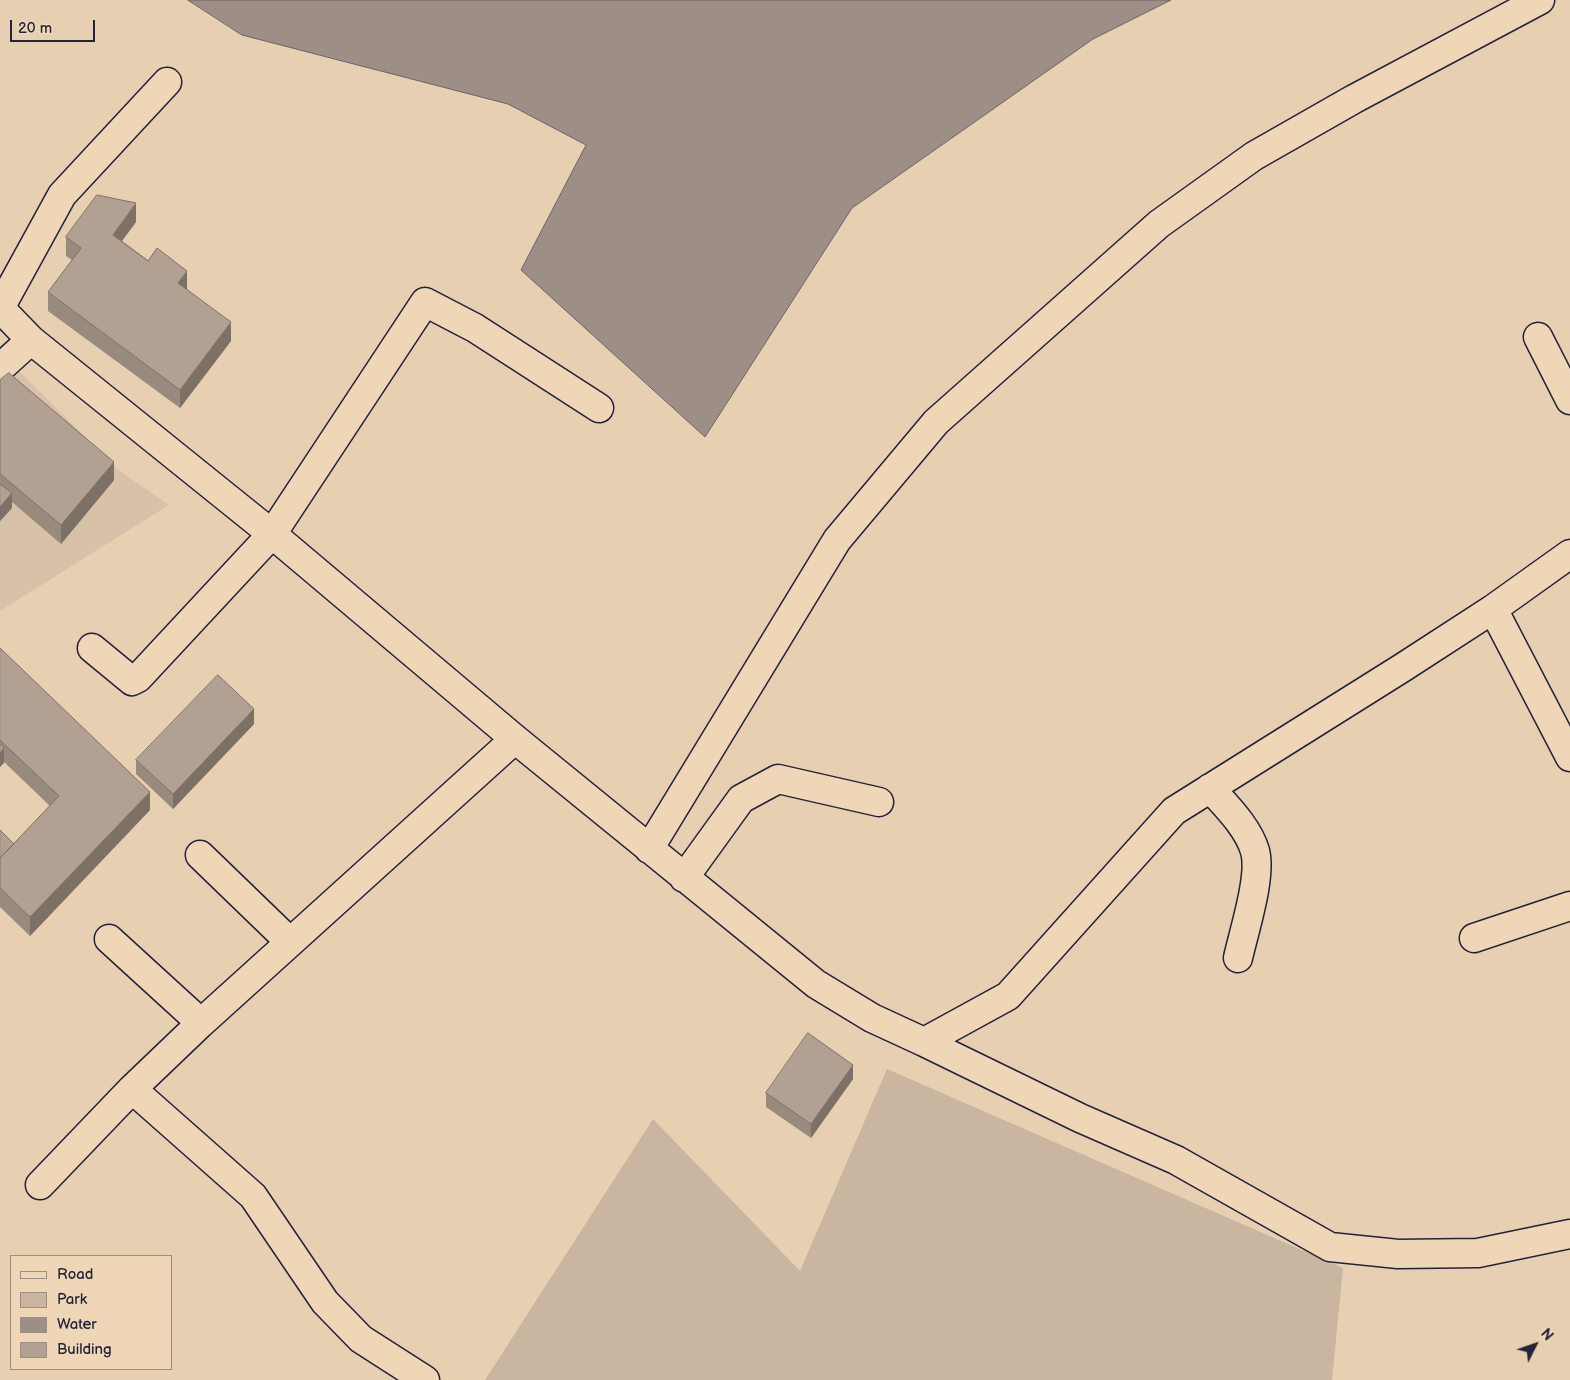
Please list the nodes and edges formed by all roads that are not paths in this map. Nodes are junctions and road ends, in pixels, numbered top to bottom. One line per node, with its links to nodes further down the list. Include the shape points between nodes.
1 (1540, 0): 17 (street, via 1254,156 1159,224 936,422 836,540)
2 (167, 82): 3 (street, via 62,195)
3 (0, 308): 5 (street)
4 (1538, 337): 7 (street)
5 (31, 340): 6 (street); 9 (street)
6 (0, 368)
7 (1570, 400)
8 (599, 408): 9 (street, via 475,328 425,302)
9 (272, 534): 12 (street, via 138,678 132,681); 13 (street)
10 (1570, 554): 11 (street)
11 (1493, 609): 14 (street); 15 (street)
12 (92, 648)
13 (515, 739): 17 (street); 23 (street)
14 (1570, 757)
15 (1210, 788): 24 (street, via 1244,828 1255,851 1256,876); 26 (street, via 1174,810 1008,996)
16 (879, 802): 19 (street, via 778,779 741,799)
17 (649, 849): 19 (street)
18 (200, 855): 23 (street)
19 (684, 878): 26 (street, via 816,984 872,1018)
20 (1570, 906): 21 (street)
21 (1474, 938)
22 (109, 940): 25 (street)
23 (290, 942): 25 (street)
24 (1238, 958)
25 (201, 1023): 27 (street)
26 (924, 1042): 29 (street, via 1080,1118 1176,1160 1330,1246 1398,1254 1478,1253)
27 (132, 1089): 28 (street); 30 (street, via 253,1196 325,1302 361,1339)
28 (40, 1185)
29 (1570, 1234)
30 (425, 1380)

